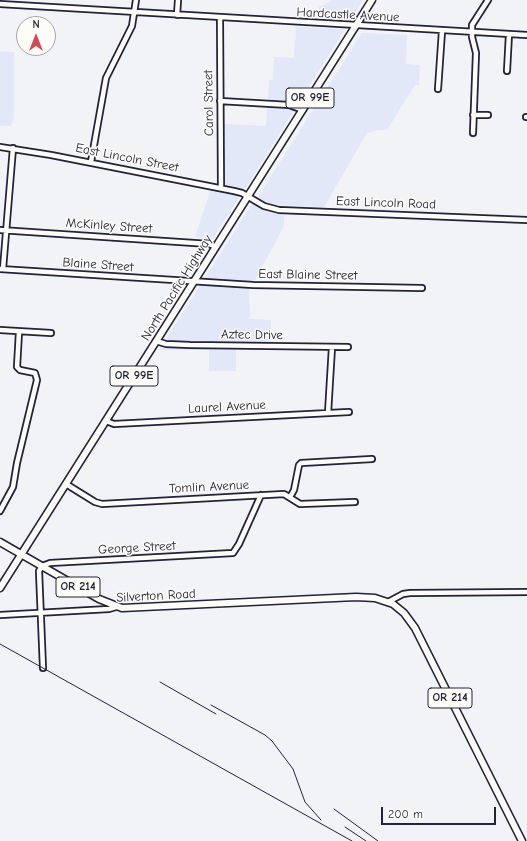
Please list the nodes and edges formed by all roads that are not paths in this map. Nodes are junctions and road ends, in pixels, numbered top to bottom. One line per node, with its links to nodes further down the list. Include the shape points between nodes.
1 (136, 0): 6 (street)
2 (178, 0): 7 (street)
3 (372, 0): 9 (main road, North Pacific Highway / OR 99E)
4 (488, 0): 11 (street, via 473,24)
5 (1, 3): 6 (street, Hardcastle Avenue)
6 (135, 12): 7 (street, Hardcastle Avenue); 23 (street, via 132,29 106,78)
7 (177, 15): 8 (street, Hardcastle Avenue)
8 (220, 18): 9 (street, Hardcastle Avenue); 16 (street, Carol Street)
9 (355, 26): 10 (street, Hardcastle Avenue); 17 (main road, North Pacific Highway / OR 99E)
10 (442, 31): 11 (street, Hardcastle Avenue); 15 (street)
11 (472, 32): 12 (street, Hardcastle Avenue); 18 (street, via 476,53)
12 (509, 34): 13 (street, Hardcastle Avenue); 14 (street)
13 (527, 35)
14 (507, 71)
15 (438, 89)
16 (220, 101): 17 (street, via 293,105); 24 (street, Carol Street)
17 (303, 110): 25 (main road, North Pacific Highway / OR 99E)
18 (473, 114): 19 (street); 20 (street)
19 (488, 115)
20 (472, 133)
21 (0, 147): 22 (street, East Lincoln Street)
22 (12, 148): 23 (street, East Lincoln Street); 27 (street)
23 (91, 162): 24 (street, East Lincoln Street)
24 (221, 188): 25 (street, East Lincoln Street, via 240,192)
25 (248, 197): 26 (street, East Lincoln Road, via 272,209); 28 (main road, North Pacific Highway / OR 99E)
26 (527, 220)
27 (3, 230): 28 (street, McKinley Street, via 209,244); 29 (street)
28 (216, 247): 30 (main road, North Pacific Highway / OR 99E)
29 (2, 269): 30 (street, Blaine Street)
30 (194, 282): 31 (street, East Blaine Street); 35 (main road, North Pacific Highway / OR 99E)
31 (422, 288)
32 (0, 330): 33 (street)
33 (19, 332): 34 (street); 46 (street, via 17,367 35,373 37,380 13,487)
34 (51, 333)
35 (156, 341): 36 (street, Aztec Drive, via 184,345); 40 (main road, North Pacific Highway / OR 99E)
36 (332, 347): 37 (street, Aztec Drive); 38 (street)
37 (348, 347)
38 (328, 412): 39 (street, Laurel Avenue); 40 (street, Laurel Avenue, via 114,424)
39 (349, 412)
40 (106, 421): 42 (main road, North Pacific Highway / OR 99E)
41 (372, 459): 44 (street, via 301,463)
42 (66, 484): 43 (street, Tomlin Avenue, via 102,504); 48 (main road, North Pacific Highway / OR 99E)
43 (261, 495): 44 (street, Tomlin Avenue, via 284,494); 49 (street, George Street, via 234,553 50,563)
44 (290, 497): 45 (street, Tomlin Avenue, via 296,503 302,504)
45 (355, 502)
46 (0, 511)
47 (0, 542): 48 (main road)
48 (21, 555): 49 (main road, OR 214); 50 (main road, North Pacific Highway / OR 99E)
49 (42, 566): 53 (main road, OR 214); 54 (street, via 39,571)
50 (0, 588)
51 (527, 592): 52 (street, via 410,593)
52 (388, 602): 53 (main road, Silverton Road / OR 214, via 370,597); 57 (main road, OR 214, via 402,610 415,628)
53 (116, 607): 54 (street, Silverton Road, via 109,610)
54 (42, 613): 55 (street, Silverton Road); 56 (street)
55 (0, 615)
56 (43, 668)
57 (522, 841)

